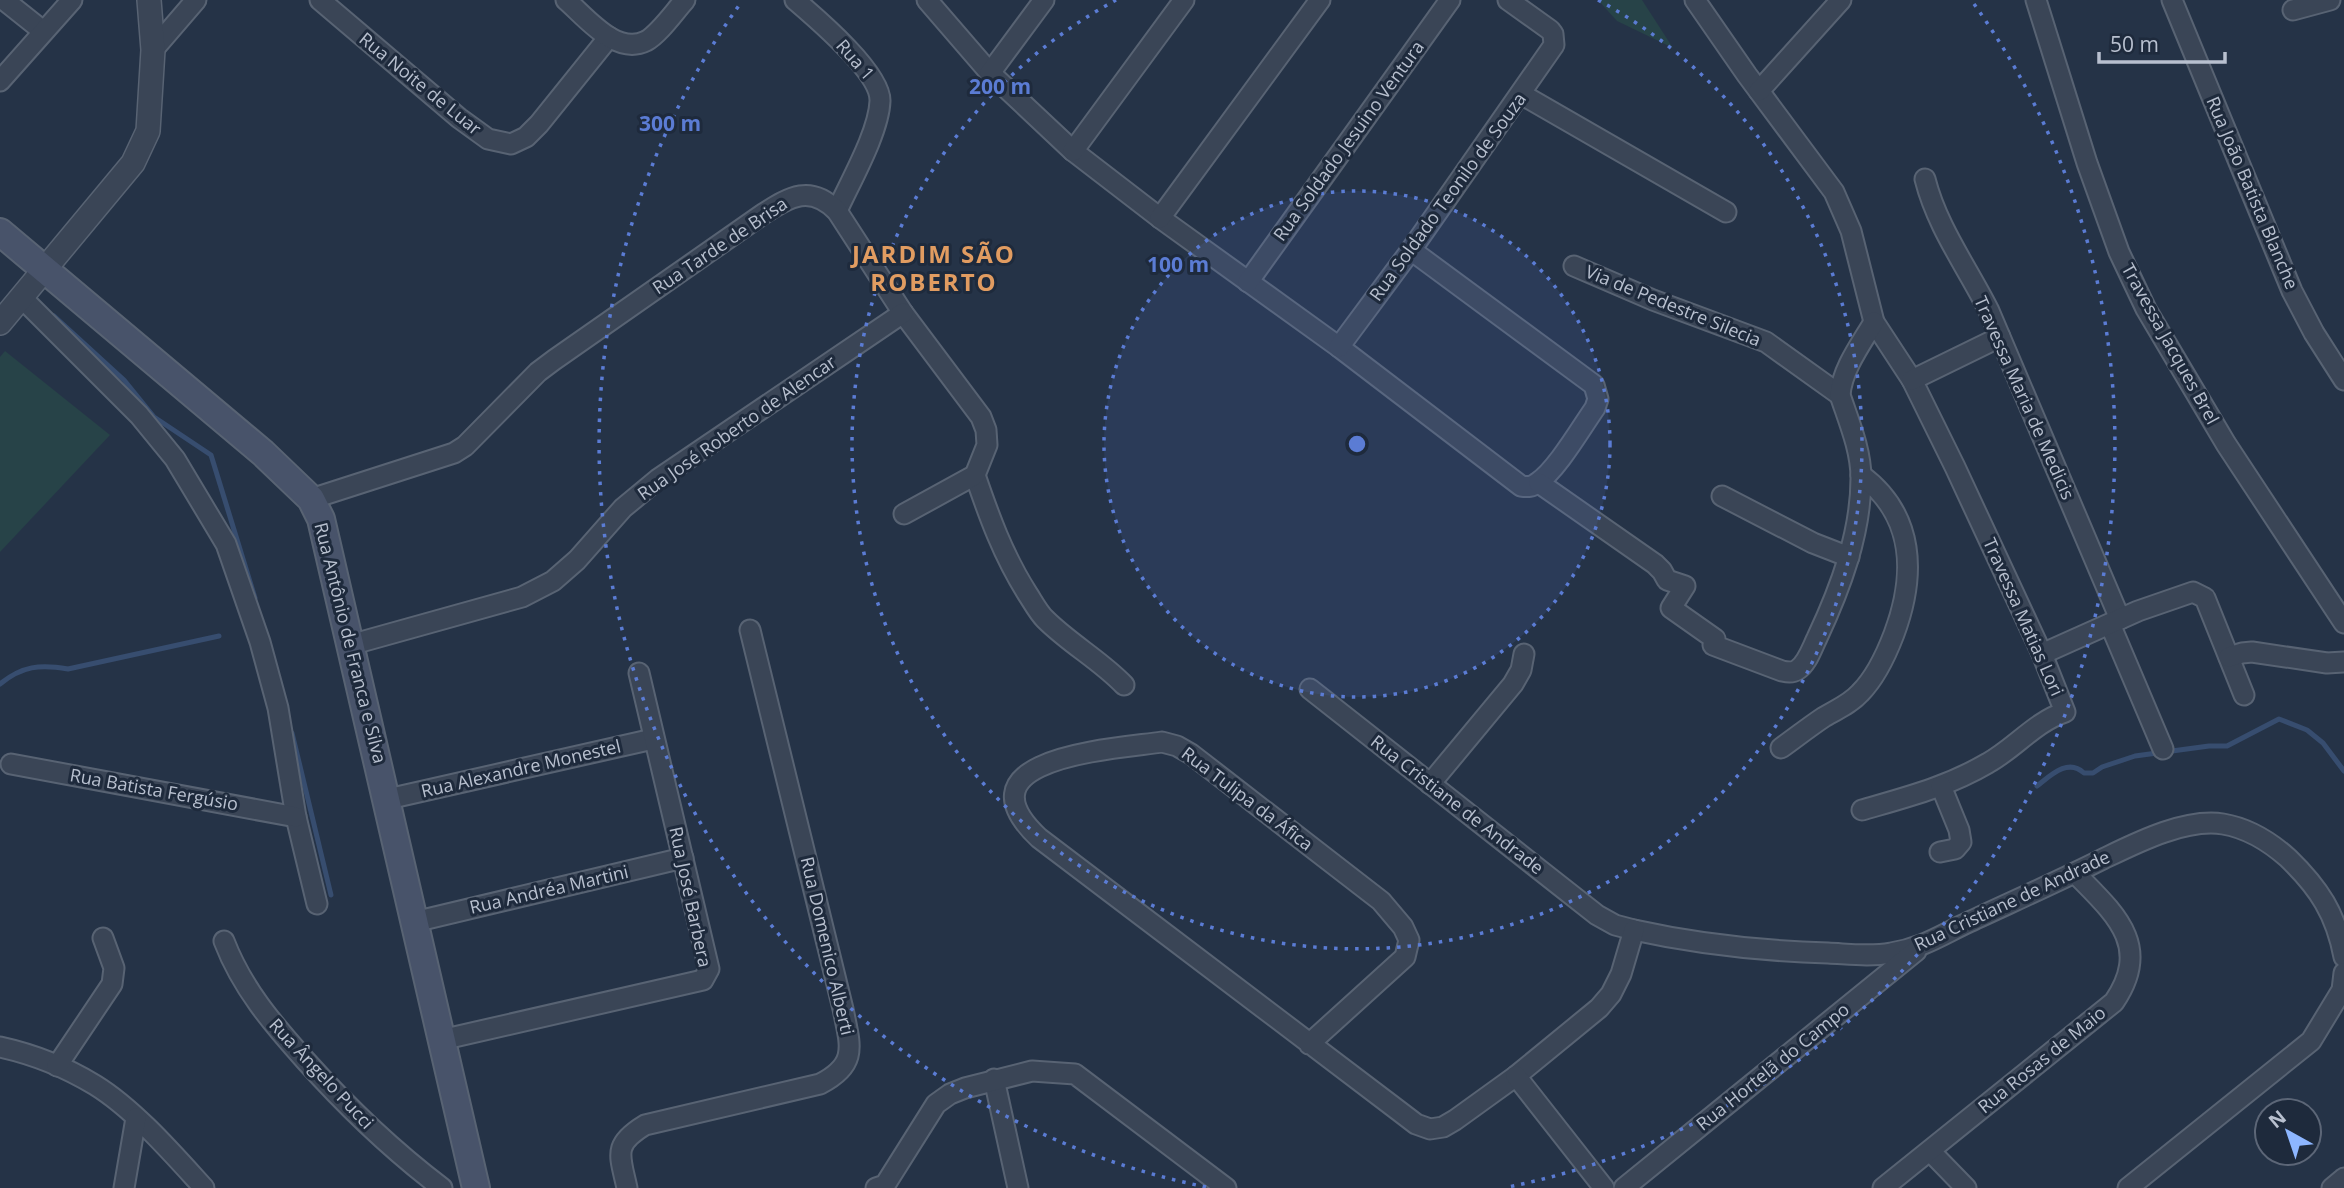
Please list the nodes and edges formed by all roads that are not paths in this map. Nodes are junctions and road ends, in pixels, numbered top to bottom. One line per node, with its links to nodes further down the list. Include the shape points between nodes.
1 (4, 0): 21 (street)
2 (72, 0): 21 (street)
3 (149, 0): 23 (street)
4 (196, 0): 23 (street)
5 (320, 0): 22 (street, Rua Noite de Luar, via 459,118 488,139 511,144 538,124)
6 (566, 0): 22 (street)
7 (685, 0): 22 (street, via 646,41 626,44)
8 (795, 0): 30 (street, Rua 1, via 866,70 877,85 880,100 873,129)
9 (927, 0): 24 (street)
10 (1044, 0): 24 (street)
11 (1184, 0): 28 (street)
12 (1320, 0): 32 (street)
13 (1450, 0): 37 (street, Rua Soldado Jesuino Ventura)
14 (1508, 0): 27 (street, Rua Soldado Teonilo de Souza, via 1553,34 1554,45)
15 (1695, 0): 26 (street, Travessa Matias Lori)
16 (2036, 0): 55 (street, Travessa Jacques Brel, via 2087,163 2119,252 2146,309 2226,444)
17 (2172, 0): 45 (street, Rua João Batista Blanche, via 2292,291)
18 (2330, 0): 20 (street)
19 (1840, 1): 26 (street)
20 (2293, 10)
21 (43, 32): 25 (street)
22 (609, 37)
23 (153, 50): 36 (street, via 144,144)
24 (990, 73): 28 (street)
25 (0, 81)
26 (1759, 91): 40 (street, Travessa Matias Lori, via 1834,192 1851,231)
27 (1521, 94): 31 (street); 34 (street, Rua Soldado Teonilo de Souza)
28 (1073, 151): 32 (street)
29 (1925, 179): 42 (street, Travessa Maria de Medicis, via 1946,234)
30 (837, 211): 39 (street, Rua Tarde de Brisa); 51 (street, Rua Tarde de Brisa, via 814,196 788,199 538,372 466,446)
31 (1726, 212)
32 (1160, 218): 37 (street)
33 (0, 232): 36 (main road, Rua Antônio de Franca e Silva)
34 (1411, 250): 43 (street, Rua Soldado Teonilo de Souza); 49 (street, via 1594,385 1595,408)
35 (1574, 266): 46 (street, Via de Pedestre Silecia, via 1766,342)
36 (44, 269): 38 (street); 51 (main road, Rua Antônio de Franca e Silva, via 263,453)
37 (1248, 282): 43 (street)
38 (21, 297): 41 (street); 74 (street, via 139,415 175,459 226,544 278,708)
39 (903, 313): 47 (street, Rua Tarde de Brisa, via 981,417 987,445); 57 (street, Rua José Roberto de Alencar, via 658,479 623,508 553,581 522,597)
40 (1874, 322): 44 (street, Travessa Matias Lori); 46 (street, via 1844,375)
41 (0, 323)
42 (2000, 337): 44 (street); 54 (street, Travessa Maria de Medicis)
43 (1339, 347): 49 (street, via 1521,486)
44 (1912, 380): 59 (street, Travessa Matias Lori)
45 (2344, 380)
46 (1840, 395): 48 (street)
47 (975, 475): 52 (street); 63 (street, via 1010,566 1042,617)
48 (1861, 475): 53 (street); 67 (street, via 1886,499 1907,543 1909,569 1898,622 1876,673 1860,693)
49 (1539, 483): 53 (street, via 1655,564 1667,580 1685,586 1671,608 1716,639 1713,645 1782,671 1801,667 1839,589)
50 (1722, 496): 53 (street)
51 (311, 499): 57 (main road, Rua Antônio de Franca e Silva, via 321,519)
52 (904, 514)
53 (1849, 557)
54 (2115, 622): 59 (street); 60 (street, via 2200,593); 68 (street, Travessa Maria de Medicis)
55 (2344, 622)
56 (751, 630): 100 (street, Rua Domenico Alberti, via 844,1009 847,1064 820,1084 645,1125 622,1143)
57 (351, 645): 72 (main road, Rua Antônio de Franca e Silva)
58 (1524, 654): 70 (street, via 1513,684)
59 (2042, 654): 71 (street, Travessa Matias Lori, via 2065,712 2041,724 1994,760)
60 (2229, 657): 61 (street, via 2252,652); 65 (street)
61 (2344, 662)
62 (639, 673): 66 (street, Rua José Barbera)
63 (1124, 685)
64 (1310, 689): 70 (street, Rua Cristiane de Andrade)
65 (2244, 695)
66 (653, 739): 72 (street, Rua Alexandre Monestel); 76 (street, Rua José Barbera)
67 (1781, 748)
68 (2163, 749)
69 (11, 764): 74 (street, Rua Batista Fergúsio)
70 (1430, 784): 80 (street, Rua Cristiane de Andrade, via 1597,915)
71 (1941, 786): 73 (street, Travessa Matias Lori); 75 (street, via 1962,836 1959,846)
72 (388, 799): 79 (main road, Rua Antônio de Franca e Silva)
73 (1861, 810)
74 (296, 817): 78 (street)
75 (1940, 852)
76 (684, 859): 79 (street, Rua Andréa Martini); 86 (street, Rua José Barbera, via 709,970 703,980)
77 (2075, 873): 83 (street, Rua Cristiane de Andrade); 84 (street, Rua Cristiane de Andrade, via 2147,838 2186,826 2222,824 2256,835 2310,879 2328,906); 93 (street, Rua Rosas de Maio, via 2125,932 2131,951 2126,984 2114,1002)
78 (317, 904)
79 (414, 922): 86 (main road, Rua Antônio de Franca e Silva)
80 (1634, 930): 83 (street, Rua Cristiane de Andrade, via 1785,952 1869,955); 90 (street, Rua Tulipa da Áfica, via 1621,974 1599,1008)
81 (103, 938): 89 (street, via 114,968 112,984)
82 (223, 941): 98 (street, Rua Ângelo Pucci, via 242,981 299,1054 368,1127)
83 (1922, 946): 104 (street, Rua Hortelã do Campo)
84 (2344, 957)
85 (2344, 973): 107 (street, via 2343,990 2311,1041)
86 (441, 1041): 99 (main road, Rua Antônio de Franca e Silva)
87 (1309, 1044): 87 (street, Rua Tulipa da Áfica, via 1027,826 1015,801 1017,787 1027,775 1060,758 1162,742 1177,746 1381,901 1403,926 1409,940 1405,957); 90 (street, Rua Tulipa da Áfica, via 1408,1118 1430,1129 1455,1121)
88 (0, 1047): 89 (street)
89 (57, 1066): 92 (street, via 96,1085)
90 (1516, 1076): 103 (street)
91 (994, 1079): 95 (street, via 950,1094 936,1104); 101 (street); 102 (street, via 1032,1070 1075,1074)
92 (136, 1118): 96 (street); 97 (street)
93 (1930, 1151): 105 (street, Rua Rosas de Maio); 106 (street)
94 (2344, 1178): 108 (street)
95 (882, 1187)
96 (124, 1188)
97 (204, 1188)
98 (442, 1188)
99 (476, 1188)
100 (627, 1188)
101 (1018, 1188)
102 (1226, 1188)
103 (1604, 1188)
104 (1624, 1188)
105 (1883, 1188)
106 (1966, 1188)
107 (2128, 1188)
108 (2332, 1188)

